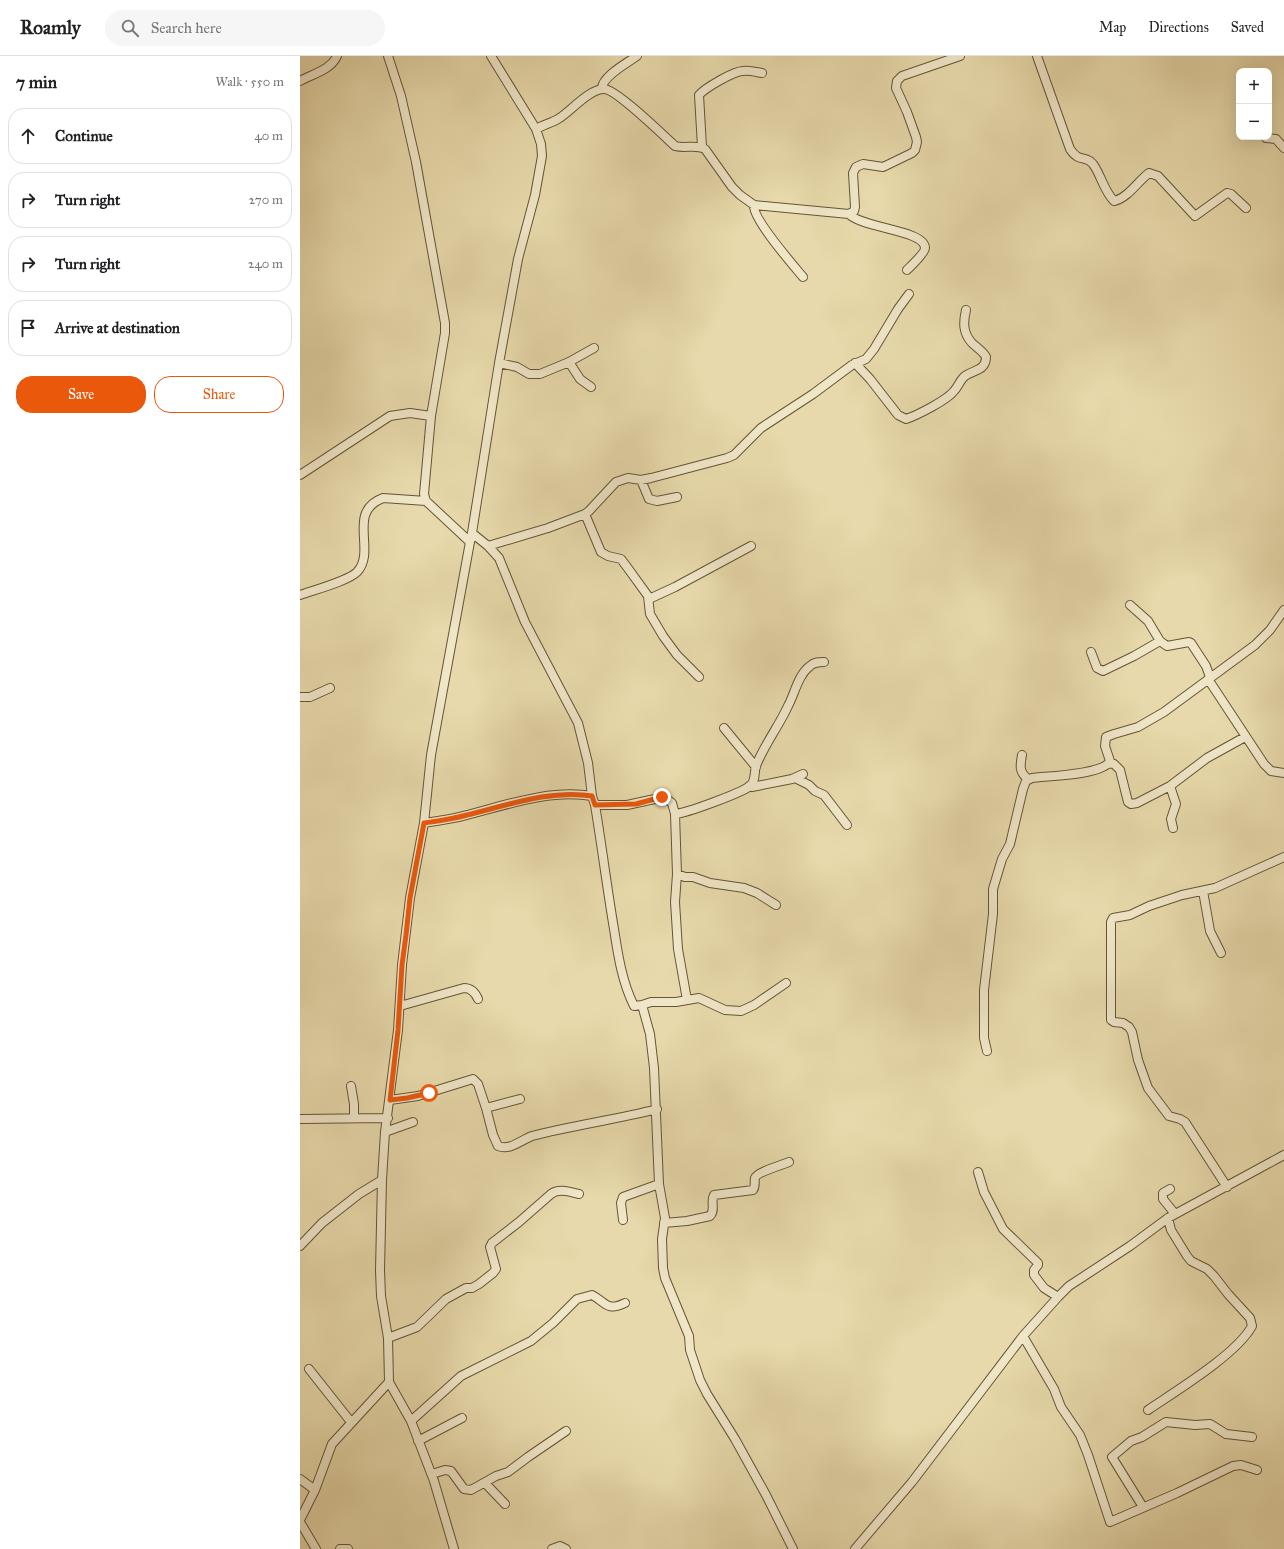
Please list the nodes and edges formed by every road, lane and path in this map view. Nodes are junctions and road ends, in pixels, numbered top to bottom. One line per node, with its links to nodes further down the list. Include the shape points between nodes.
1 (337, 56): 8 (street, via 328,67)
2 (388, 56): 26 (street, via 401,96 416,162 445,323)
3 (491, 56): 10 (street)
4 (637, 56): 9 (street, via 608,78)
5 (960, 56): 16 (street, via 902,76 898,81 896,88 916,137 916,148 912,153 883,167 863,164 856,167 853,173 855,207)
6 (1037, 56): 15 (street, via 1070,149 1075,156 1094,165 1114,201 1128,193 1149,173 1158,176 1195,216 1227,193)
7 (762, 73): 12 (street, via 741,71 699,95)
8 (300, 81)
9 (602, 89): 10 (street, via 582,99 558,119); 12 (street, via 621,98 676,146)
10 (536, 129): 24 (street, via 541,144 540,172 518,259)
11 (1272, 139): 13 (street, via 1276,139)
12 (702, 147): 14 (street, via 732,187)
13 (1284, 148)
14 (754, 205): 16 (street); 18 (street, via 753,208 761,223)
15 (1246, 208)
16 (849, 214): 17 (street, via 852,218 914,237 923,244 924,252)
17 (907, 270)
18 (803, 277)
19 (909, 294): 23 (street, via 874,349 866,359)
20 (966, 310): 23 (street, via 965,332 987,359 978,370 965,376 954,392 916,415 906,419 898,415)
21 (594, 348): 22 (street)
22 (569, 362): 24 (street, via 534,375 517,367); 25 (street, via 580,379)
23 (855, 363): 28 (street, via 800,404 761,428 734,455)
24 (499, 364): 32 (street)
25 (591, 386)
26 (431, 416): 27 (street, via 410,413 390,416); 30 (street, via 424,485)
27 (300, 475)
28 (641, 480): 29 (street, via 649,499 657,501); 31 (street, via 628,478 616,482)
29 (677, 497)
30 (426, 501): 32 (street); 35 (street, via 382,498 378,500 365,514 364,556 359,569 351,576)
31 (585, 514): 33 (street); 36 (street, via 601,552 621,560)
32 (471, 537): 33 (street); 60 (street, via 431,755)
33 (488, 546): 57 (street, via 504,567 526,622 578,722 588,763)
34 (751, 546): 36 (street)
35 (300, 596)
36 (649, 599): 42 (street, via 650,614 663,636 677,655)
37 (1130, 604): 39 (street, via 1148,621)
38 (1284, 610): 43 (street, via 1264,637)
39 (1160, 641): 40 (street, via 1103,671 1097,668); 43 (street, via 1167,646 1187,641 1191,643 1206,666)
40 (1091, 652)
41 (824, 662): 50 (street, via 810,665 804,673)
42 (699, 677)
43 (1209, 678): 47 (street); 49 (street, via 1146,724 1106,737 1105,746 1110,758)
44 (330, 688): 45 (street, via 310,697)
45 (300, 697)
46 (724, 728): 50 (street)
47 (1245, 737): 51 (street, via 1271,771); 56 (street, via 1207,758)
48 (1022, 755): 54 (street, via 1020,770)
49 (1109, 763): 54 (street, via 1087,772); 56 (street, via 1120,770 1128,802 1131,804)
50 (756, 767): 55 (street)
51 (1284, 773)
52 (803, 774): 53 (street)
53 (795, 778): 55 (street); 61 (street, via 824,794)
54 (1028, 779): 73 (street, via 994,889 984,990 984,1038)
55 (749, 786): 59 (street, via 688,812)
56 (1170, 786): 62 (street, via 1176,804 1171,819)
57 (592, 796): 58 (street); 60 (street, via 576,794 545,797)
58 (595, 805): 59 (street, via 636,804 664,798 672,803); 71 (street, via 608,896 627,993 634,1006)
59 (675, 814): 64 (street)
60 (424, 823): 72 (street, via 408,913)
61 (847, 825)
62 (1173, 828)
63 (1284, 857): 65 (street)
64 (677, 874): 66 (street, via 710,883 744,888); 70 (street, via 677,930)
65 (1203, 891): 67 (street, via 1210,931); 89 (street, via 1159,902 1130,915 1112,918 1111,1018 1114,1022 1129,1027 1148,1088 1169,1116 1185,1122)
66 (776, 905)
67 (1221, 953)
68 (786, 984): 70 (street, via 741,1011 725,1010 700,998)
69 (478, 998): 72 (street, via 469,988 464,988)
70 (687, 1000): 71 (street)
71 (642, 1005): 78 (street, via 650,1034)
72 (400, 1006): 76 (street)
73 (987, 1051)
74 (351, 1086): 79 (street)
75 (520, 1099): 77 (street)
76 (390, 1100): 77 (street, via 418,1096 473,1079 478,1084); 80 (street)
77 (486, 1108): 78 (street, via 495,1142 498,1146 505,1147 530,1137)
78 (656, 1109): 88 (street)
79 (354, 1118): 80 (street); 81 (street)
80 (388, 1118): 83 (street)
81 (300, 1119)
82 (413, 1122): 83 (street)
83 (385, 1132): 87 (street)
84 (1284, 1155): 89 (street)
85 (789, 1162): 94 (street, via 758,1174 753,1190 714,1195 713,1212 710,1216)
86 (978, 1172): 96 (street, via 984,1192 1003,1229 1038,1263 1034,1275 1044,1288)
87 (382, 1180): 95 (street, via 359,1194 322,1223); 99 (street, via 380,1270)
88 (659, 1184): 93 (street, via 623,1197); 94 (street)
89 (1227, 1187): 92 (street)
90 (1170, 1189): 92 (street, via 1164,1193 1163,1199)
91 (579, 1194): 99 (street, via 555,1191 551,1194 492,1243 490,1247 496,1269 493,1273 472,1288 466,1288 446,1299 417,1327)
92 (1171, 1216): 96 (street, via 1069,1286); 102 (street, via 1171,1230 1187,1256 1214,1276 1250,1318 1252,1326 1241,1340 1212,1366)
93 (623, 1220)
94 (664, 1223): 123 (street, via 662,1239 665,1278 689,1336 700,1380 766,1495)
95 (300, 1246)
96 (1058, 1297): 98 (street)
97 (625, 1303): 104 (street, via 615,1307 606,1306 592,1294 577,1299 531,1341 461,1376)
98 (1023, 1336): 115 (street, via 1052,1384 1061,1407 1080,1435 1110,1522); 124 (street, via 912,1482)
99 (388, 1338): 101 (street)
100 (309, 1369): 105 (street)
101 (389, 1382): 104 (street); 105 (street)
102 (1148, 1410)
103 (462, 1418): 108 (street)
104 (411, 1421): 108 (street)
105 (351, 1422): 113 (street, via 332,1444)
106 (566, 1431): 112 (street, via 508,1472)
107 (1252, 1437): 115 (street, via 1226,1434 1210,1424 1172,1422 1162,1424 1131,1441 1112,1458)
108 (418, 1441): 110 (street)
109 (1257, 1470): 115 (street, via 1241,1465 1233,1466)
110 (432, 1474): 112 (street, via 451,1471 468,1491); 120 (street)
111 (300, 1479): 113 (street)
112 (485, 1483): 114 (street)
113 (315, 1490): 116 (street)
114 (505, 1504)
115 (1142, 1507)
116 (300, 1521): 117 (street)
117 (316, 1549)
118 (340, 1549): 119 (street)
119 (348, 1549)
120 (454, 1549)
121 (552, 1549): 122 (street, via 560,1546)
122 (566, 1549)
123 (793, 1549)
124 (855, 1549)

